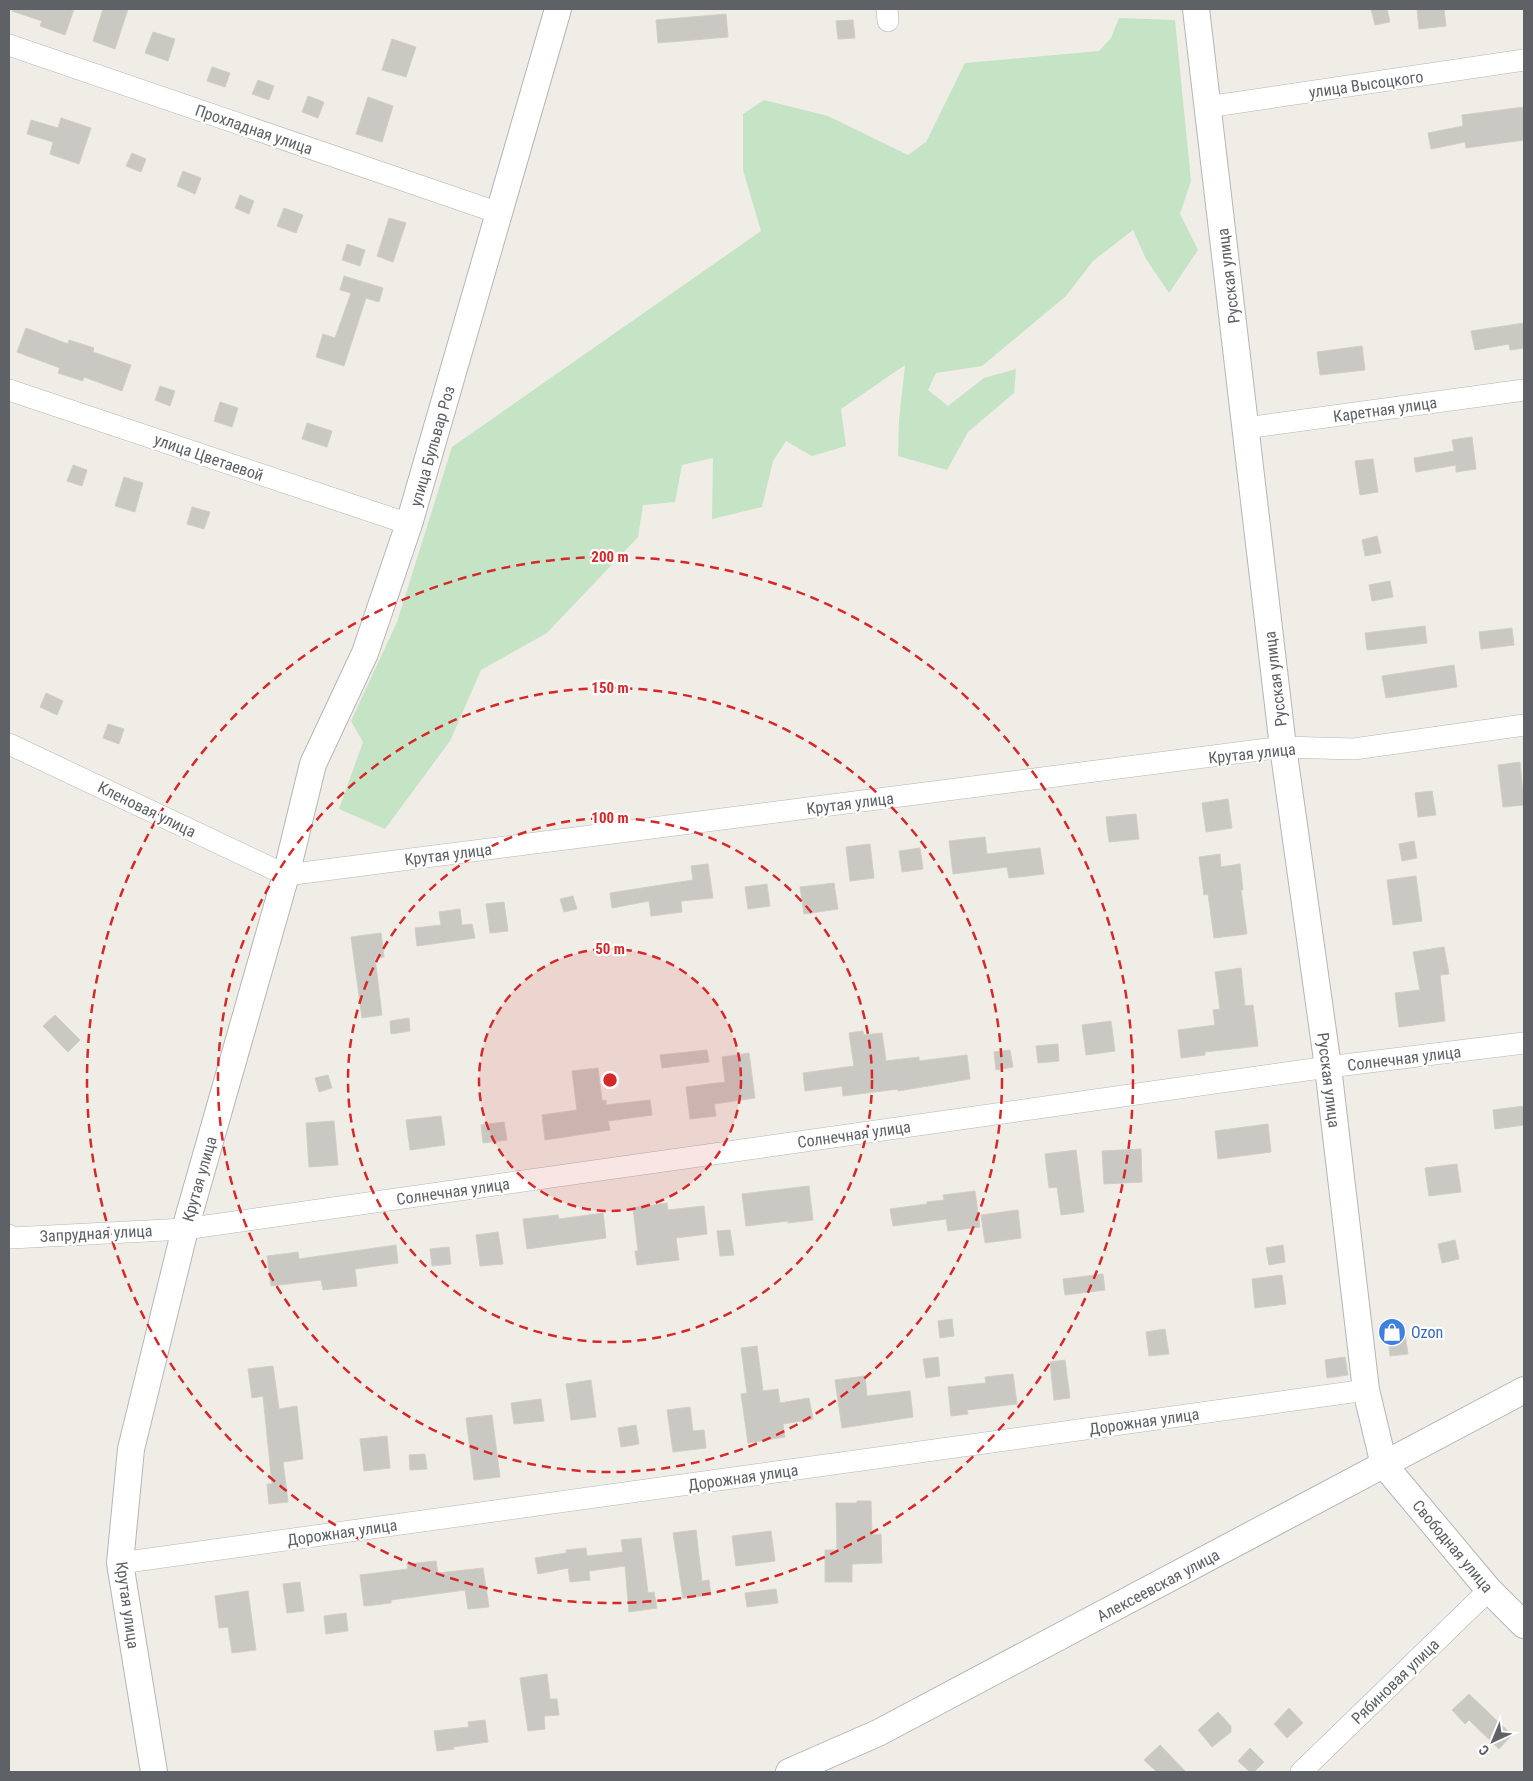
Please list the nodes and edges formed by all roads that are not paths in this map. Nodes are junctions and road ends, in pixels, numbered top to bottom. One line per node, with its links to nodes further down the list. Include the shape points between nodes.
1 (558, 9): 6 (street, улица Бульвар Роз)
2 (1196, 9): 5 (street, Русская улица)
3 (9, 44): 6 (street, Прохладная улица)
4 (1524, 60): 5 (street, улица Высоцкого)
5 (1207, 107): 9 (street, Русская улица)
6 (499, 213): 10 (street, улица Бульвар Роз)
7 (9, 390): 10 (street, улица Цветаевой)
8 (1524, 390): 9 (street, Каретная улица)
9 (1246, 428): 13 (street, Русская улица)
10 (409, 524): 14 (street, улица Бульвар Роз, via 365,653 313,764)
11 (1524, 725): 13 (street, Крутая улица, via 1354,749)
12 (9, 744): 14 (street, Кленовая улица)
13 (1283, 747): 14 (street, Крутая улица); 16 (street, Русская улица)
14 (286, 875): 17 (street, Крутая улица)
15 (1524, 1043): 16 (street, Солнечная улица)
16 (1328, 1067): 17 (street, Солнечная улица); 19 (street, Русская улица)
17 (185, 1229): 18 (street, Запрудная улица, via 11,1238); 22 (street, Крутая улица, via 131,1450)
18 (9, 1235)
19 (1366, 1390): 21 (street, Русская улица); 22 (street, Дорожная улица)
20 (1524, 1390): 21 (street, Алексеевская улица)
21 (1384, 1465): 23 (street, Свободная улица); 26 (street, Алексеевская улица, via 878,1733)
22 (120, 1563): 25 (street, Крутая улица)
23 (1489, 1590): 24 (street, Свободная улица); 27 (street, Рябиновая улица)
24 (1524, 1625)
25 (154, 1772)
26 (789, 1772)
27 (1301, 1772)

